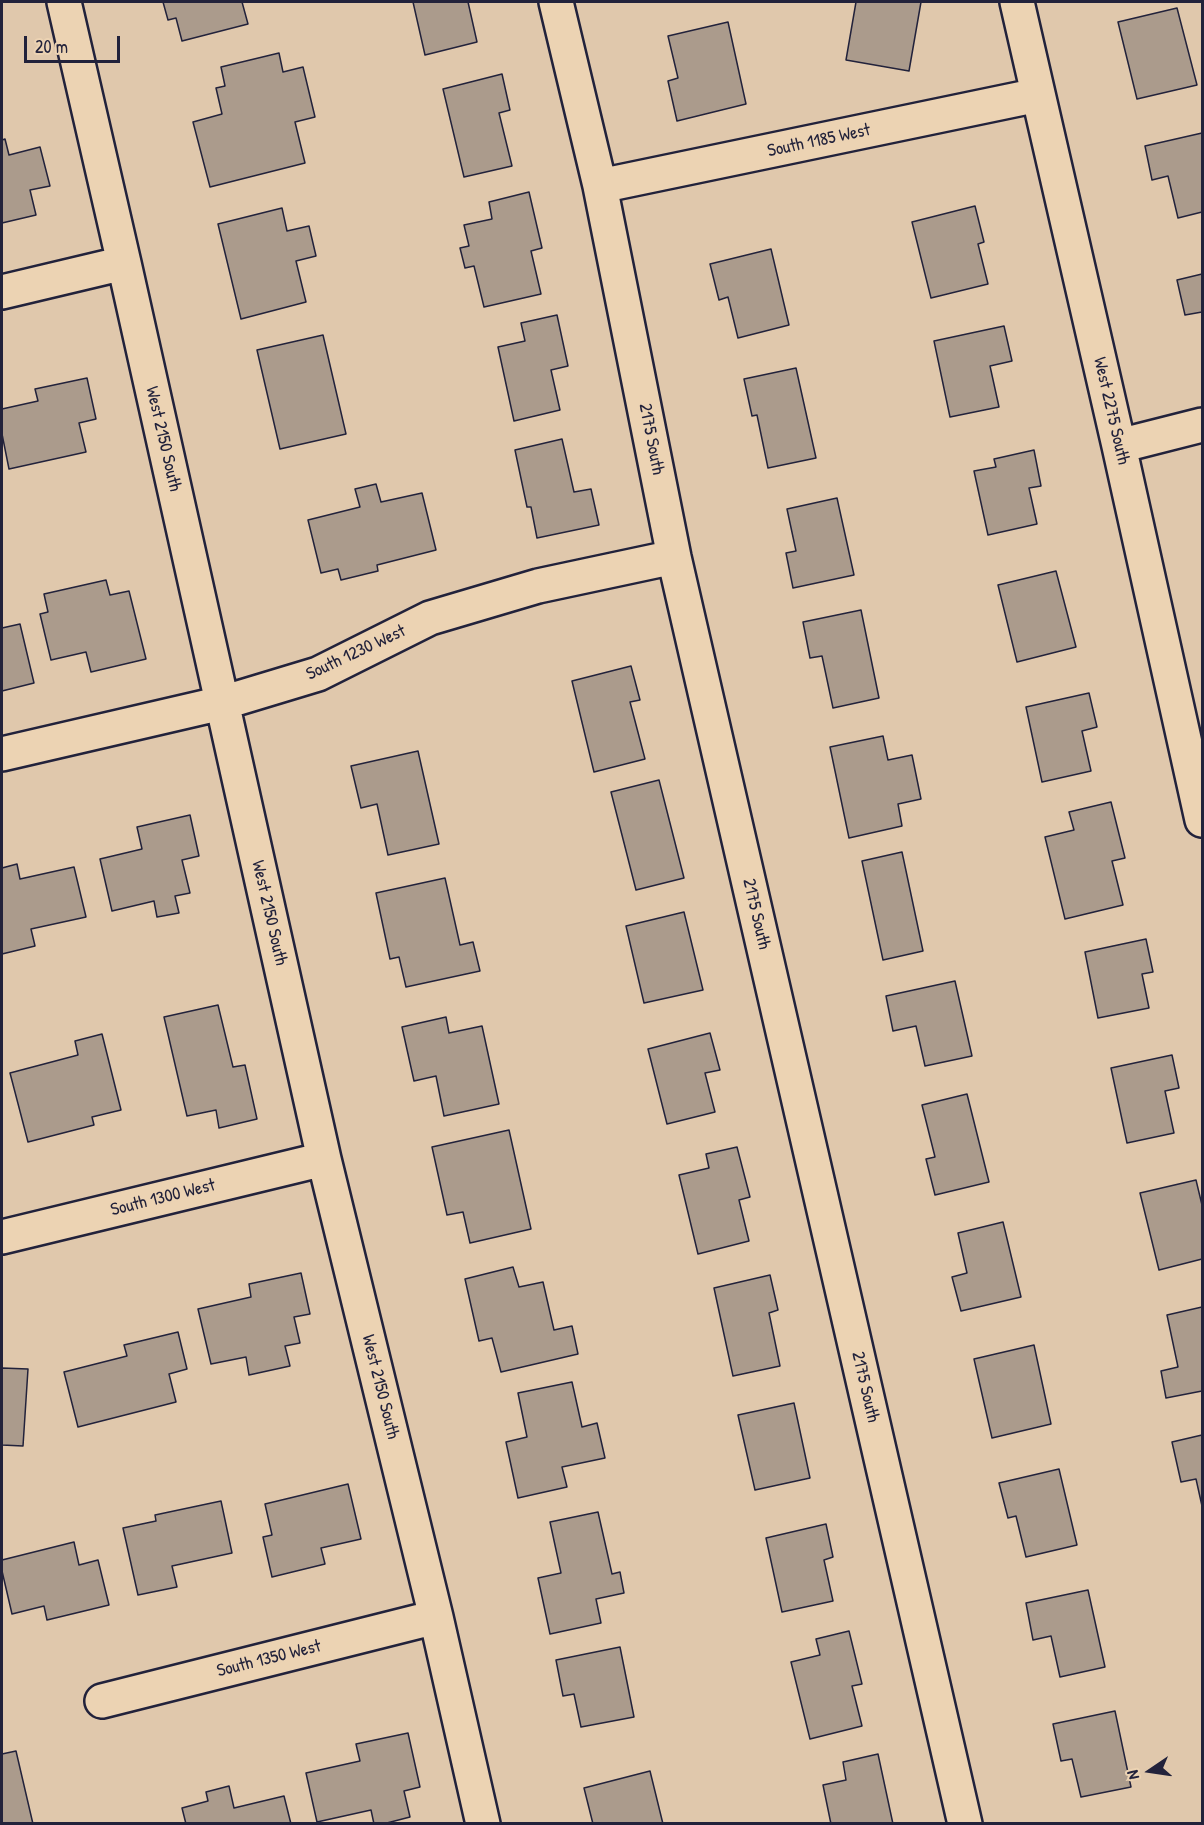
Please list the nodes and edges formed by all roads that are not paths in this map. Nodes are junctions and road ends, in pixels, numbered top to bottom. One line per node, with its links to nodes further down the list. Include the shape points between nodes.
1 (64, 2): 6 (street, West 2150 South)
2 (556, 2): 5 (street, 2175 South)
3 (1017, 2): 4 (street, West 2275 South)
4 (1038, 95): 5 (street, South 1185 West); 9 (street, West 2275 South)
5 (600, 186): 10 (street, 2175 South)
6 (124, 263): 7 (street); 11 (street, West 2150 South)
7 (2, 292)
8 (1203, 425): 9 (street)
9 (1119, 446): 13 (street, West 2275 South)
10 (674, 557): 11 (street, South 1230 West, via 537,586 430,618 318,674); 19 (street, 2175 South)
11 (222, 703): 12 (street, South 1230 West); 14 (street, West 2150 South)
12 (2, 754)
13 (1203, 820)
14 (324, 1159): 15 (street, South 1300 West); 16 (street, West 2150 South)
15 (2, 1237)
16 (436, 1617): 17 (street, South 1350 West); 18 (street, West 2150 South)
17 (102, 1701)
18 (483, 1824)
19 (965, 1824)

